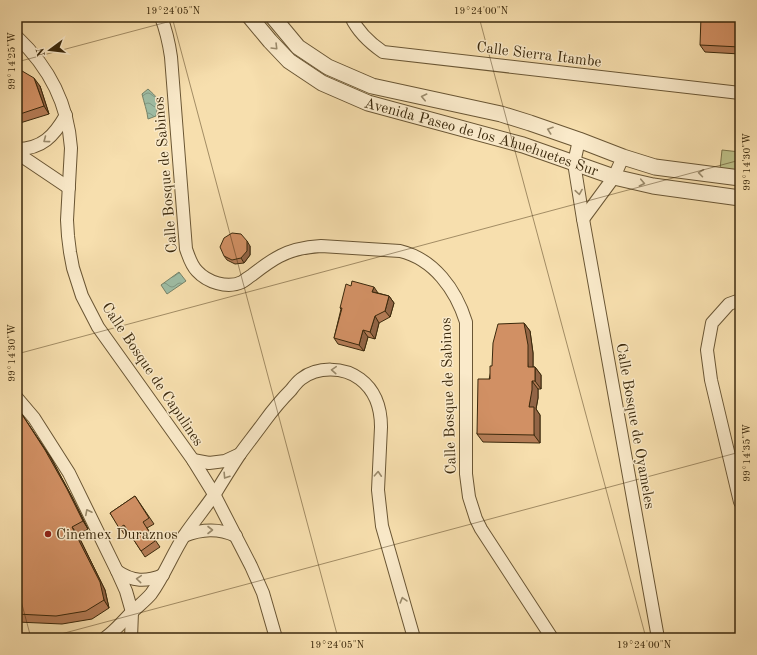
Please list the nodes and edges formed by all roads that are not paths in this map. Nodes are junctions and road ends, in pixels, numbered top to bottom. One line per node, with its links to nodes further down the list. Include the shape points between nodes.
1 (161, 17): 33 (street, Calle Bosque de Sabinos, via 171,57 186,249 192,264 209,280 234,284 242,282 272,260 304,247 400,251 427,264 444,280 457,299 466,322 466,474 472,508 486,539)
2 (250, 17): 12 (street, Avenida Paseo de los Ahuehuetes Sur, one-way to 12, via 289,61 322,83 368,103 523,145)
3 (274, 17): 8 (street, Avenida Paseo de los Ahuehuetes Sur, one-way to 3, via 501,114 372,86 328,67 298,47)
4 (351, 17): 6 (street, Calle Sierra Itambe, via 366,38 383,52)
5 (17, 37): 7 (street, Calle Bosque de Capulines, via 44,67)
6 (740, 93)
7 (66, 115): 9 (street, one-way to 9, via 49,139 34,147); 15 (street, Calle Bosque de Capulines, via 71,148)
8 (579, 140): 11 (street, Avenida Paseo de los Ahuehuetes Sur); 12 (street)
9 (17, 149)
10 (17, 153): 15 (street)
11 (623, 157): 13 (street); 14 (street, Avenida Paseo de los Ahuehuetes Sur, one-way to 11, via 655,167)
12 (574, 163): 13 (street, Avenida Paseo de los Ahuehuetes Sur); 17 (street, Calle Bosque de Oyameles, one-way to 17)
13 (614, 177): 16 (street, Avenida Paseo de los Ahuehuetes Sur, one-way to 16, via 653,186); 17 (street)
14 (740, 178)
15 (69, 188): 21 (street, Calle Bosque de Capulines, via 69,247 82,296 98,327)
16 (740, 198)
17 (583, 219): 34 (street, Calle Bosque de Oyameles)
18 (740, 300): 23 (street, via 729,304 712,323 707,350 711,380)
19 (17, 398): 26 (street, one-way to 19, via 68,473 34,418)
20 (240, 454): 21 (street, Calle Bosque de Capulines, via 225,461 209,463); 22 (street, one-way to 22); 32 (street, one-way to 20, via 382,526 378,490 381,417 380,407 371,389 347,372 328,370 309,374 276,405)
21 (193, 460): 22 (street, Calle Bosque de Capulines)
22 (214, 494): 24 (street); 25 (street, Calle Bosque de Capulines)
23 (740, 502)
24 (184, 536): 25 (street, one-way to 25, via 210,530); 27 (street)
25 (236, 536): 31 (street, Calle Bosque de Capulines, via 263,593)
26 (117, 571): 27 (street, one-way to 26, via 142,580 129,578); 28 (street)
27 (163, 575): 28 (street, via 150,595)
28 (132, 612): 29 (street); 30 (street)
29 (105, 638)
30 (131, 638)
31 (276, 638)
32 (414, 638)
33 (552, 638)
34 (658, 638)

